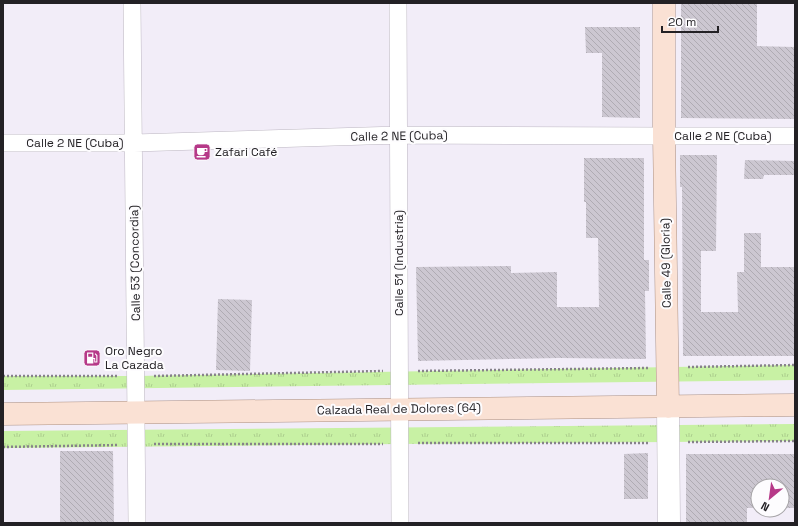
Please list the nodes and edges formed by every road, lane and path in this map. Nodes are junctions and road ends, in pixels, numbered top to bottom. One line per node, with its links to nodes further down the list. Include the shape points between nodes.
1 (132, 3): 8 (street, Calle 53 (Concordia))
2 (398, 3): 4 (street, Calle 51 (Industria))
3 (664, 3): 5 (main road, Calle 49 (Gloria))
4 (398, 135): 5 (street, Calle 2 NE (Cuba)); 8 (street, Calle 2 NE (Cuba)); 11 (street, Calle 51 (Industria))
5 (664, 136): 6 (street, Calle 2 NE (Cuba)); 10 (main road, Calle 49 (Gloria))
6 (795, 136)
7 (3, 143): 8 (street, Calle 2 NE (Cuba))
8 (134, 143): 12 (street, Calle 53 (Concordia))
9 (795, 405): 10 (main road, Calzada Real de Dolores (64))
10 (668, 407): 11 (main road, Calzada Real de Dolores (64)); 16 (street, Calle 49 (Gloria))
11 (400, 409): 12 (main road, Calzada Real de Dolores (64)); 15 (street, Calle 51 (Industria))
12 (136, 413): 13 (main road, Calzada Real de Dolores (64)); 14 (street, Calle 53 (Concordia))
13 (3, 414)
14 (137, 523)
15 (400, 523)
16 (669, 523)

